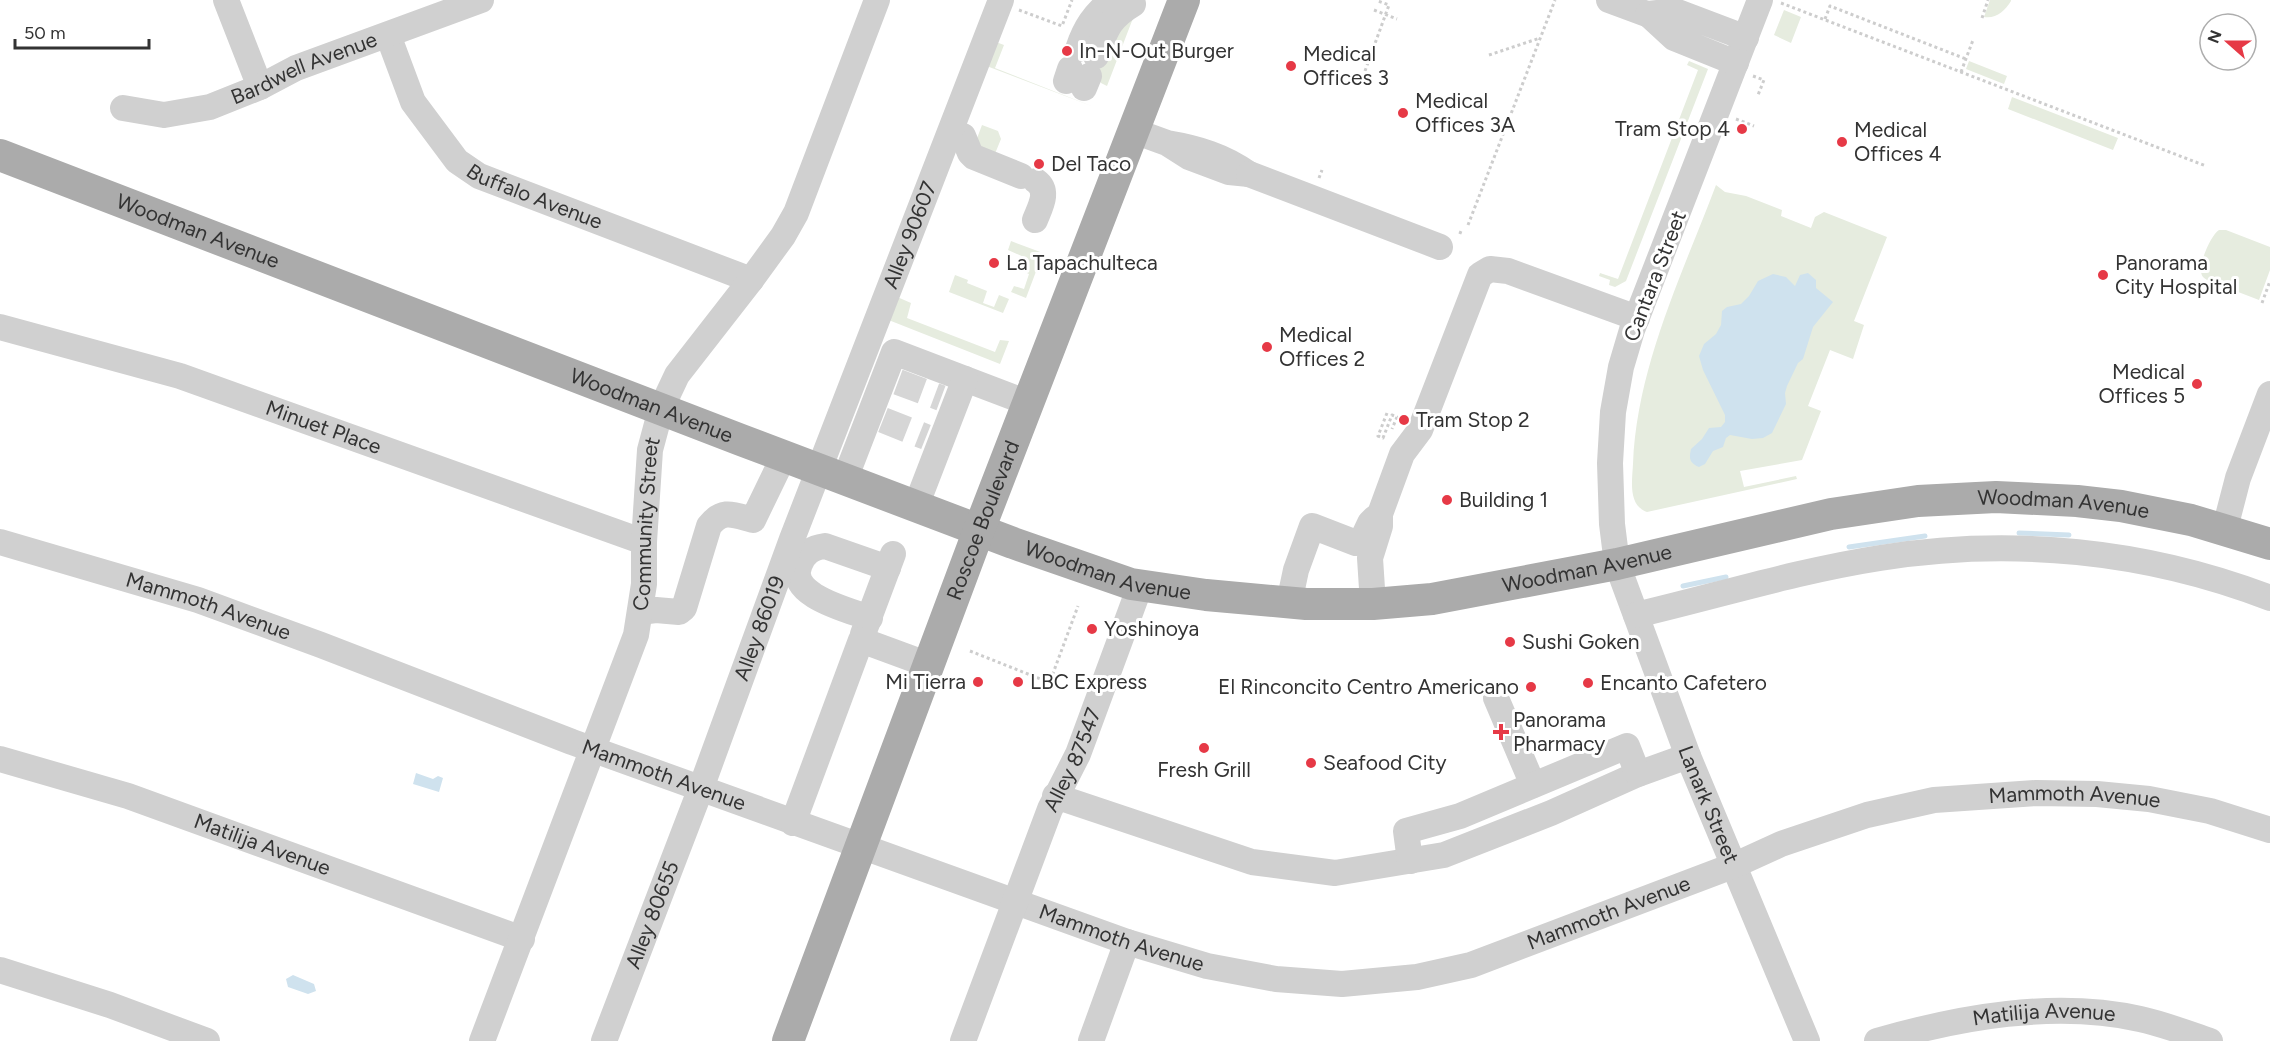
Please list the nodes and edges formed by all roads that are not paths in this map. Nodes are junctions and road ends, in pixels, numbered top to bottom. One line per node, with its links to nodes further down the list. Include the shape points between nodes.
1 (226, 0): 12 (street)
2 (481, 0): 9 (street, Bardwell Avenue)
3 (877, 0): 19 (street, Community Street, via 795,213)
4 (1609, 0): 10 (street, via 1648,14 1675,11)
5 (1182, 1): 14 (main road, Roscoe Boulevard)
6 (1771, 1): 10 (street, Cantara Street)
7 (1122, 2): 11 (street)
8 (1010, 4): 28 (street, Alley 90607)
9 (388, 35): 12 (street, Bardwell Avenue, via 296,68); 19 (street, Buffalo Avenue, via 413,102 457,161 479,176)
10 (1744, 56): 20 (street, Cantara Street)
11 (1080, 70)
12 (260, 87): 13 (street, Bardwell Avenue, via 210,107 164,115)
13 (123, 108)
14 (1134, 131): 18 (street, via 1228,172 1249,174); 24 (main road, Roscoe Boulevard)
15 (963, 136): 17 (street, via 974,158 1042,186)
16 (0, 155): 25 (main road, Woodman Avenue)
17 (1035, 220)
18 (1450, 240)
19 (751, 280): 25 (street, Community Street, via 677,375)
20 (1635, 324): 30 (street, via 1501,270 1490,269 1480,275 1420,430 1402,454); 38 (street, Cantara Street, via 1621,367 1613,412 1610,463)
21 (0, 327): 36 (street, Minuet Place, via 180,376)
22 (965, 379): 24 (street); 28 (street, via 894,352 891,385 876,424); 29 (street, via 944,405 929,444)
23 (2270, 394): 32 (street, via 2238,478)
24 (1028, 403): 33 (main road, Roscoe Boulevard)
25 (661, 409): 27 (main road, Woodman Avenue); 36 (street, Community Street, via 650,450)
26 (2270, 438): 32 (street, via 2252,483)
27 (784, 456): 28 (main road, Woodman Avenue); 31 (street)
28 (832, 474): 29 (main road, Woodman Avenue); 34 (street, Alley 86019)
29 (916, 506): 33 (main road, Woodman Avenue)
30 (1380, 513): 41 (street, via 1359,542 1312,526); 42 (street, via 1370,558)
31 (753, 520): 34 (street); 43 (street, via 725,513 716,517 703,542 684,608 679,612)
32 (2225, 528): 37 (main road, Woodman Avenue); 38 (main road, Woodman Avenue, via 2099,503 1996,496 1960,498 1831,514)
33 (979, 530): 39 (main road, Woodman Avenue); 46 (main road, Roscoe Boulevard)
34 (792, 539): 53 (street, Alley 86019)
35 (0, 542): 48 (street, Mammoth Avenue, via 198,600)
36 (644, 542): 43 (street, Community Street)
37 (2270, 544)
38 (1617, 564): 42 (main road, Woodman Avenue, via 1432,599); 44 (street, Lanark Street)
39 (1140, 586): 41 (main road, Woodman Avenue); 54 (street, Alley 87547, via 1078,754)
40 (2270, 598): 44 (street, via 2202,575 2130,558 2049,549 1980,548 1858,562)
41 (1289, 603): 42 (main road, Woodman Avenue)
42 (1373, 604)
43 (640, 612): 48 (street, Community Street, via 636,635)
44 (1636, 615): 49 (street, Lanark Street)
45 (865, 629): 45 (street, via 808,593 798,581 804,555 825,546 891,561); 46 (street); 55 (street)
46 (929, 664): 57 (main road, Roscoe Boulevard)
47 (1496, 698): 52 (street)
48 (592, 749): 53 (street, Mammoth Avenue); 61 (street, Community Street)
49 (1688, 756): 51 (street); 59 (street, Lanark Street)
50 (0, 759): 61 (street, Matilija Avenue, via 128,796)
51 (1638, 774): 52 (street, via 1627,746); 58 (street, via 1444,855)
52 (1533, 785): 58 (street, via 1460,816 1406,831)
53 (701, 789): 55 (street, Mammoth Avenue); 66 (street, Alley 80655)
54 (1055, 796): 58 (street, via 1252,862 1335,873); 60 (street, Alley 87547)
55 (793, 823): 57 (street, Mammoth Avenue)
56 (2270, 830): 59 (street, Mammoth Avenue, via 2210,811 2149,799 2036,793 1934,800 1867,815 1781,844)
57 (860, 847): 60 (street, Mammoth Avenue); 67 (main road, Roscoe Boulevard)
58 (1410, 861)
59 (1735, 865): 62 (street, Mammoth Avenue, via 1471,965 1417,977 1342,984 1276,979 1207,966); 70 (street, Lanark Street)
60 (1015, 901): 62 (street, Mammoth Avenue); 68 (street, Alley 87547)
61 (522, 939): 65 (street, Community Street)
62 (1128, 942): 69 (street)
63 (0, 970): 64 (street)
64 (207, 1041)
65 (482, 1041)
66 (604, 1041)
67 (788, 1041)
68 (963, 1041)
69 (1091, 1041)
70 (1807, 1041)
71 (1877, 1041): 72 (street, Matilija Avenue, via 1920,1028 2037,1011 2138,1019)
72 (2210, 1041)

